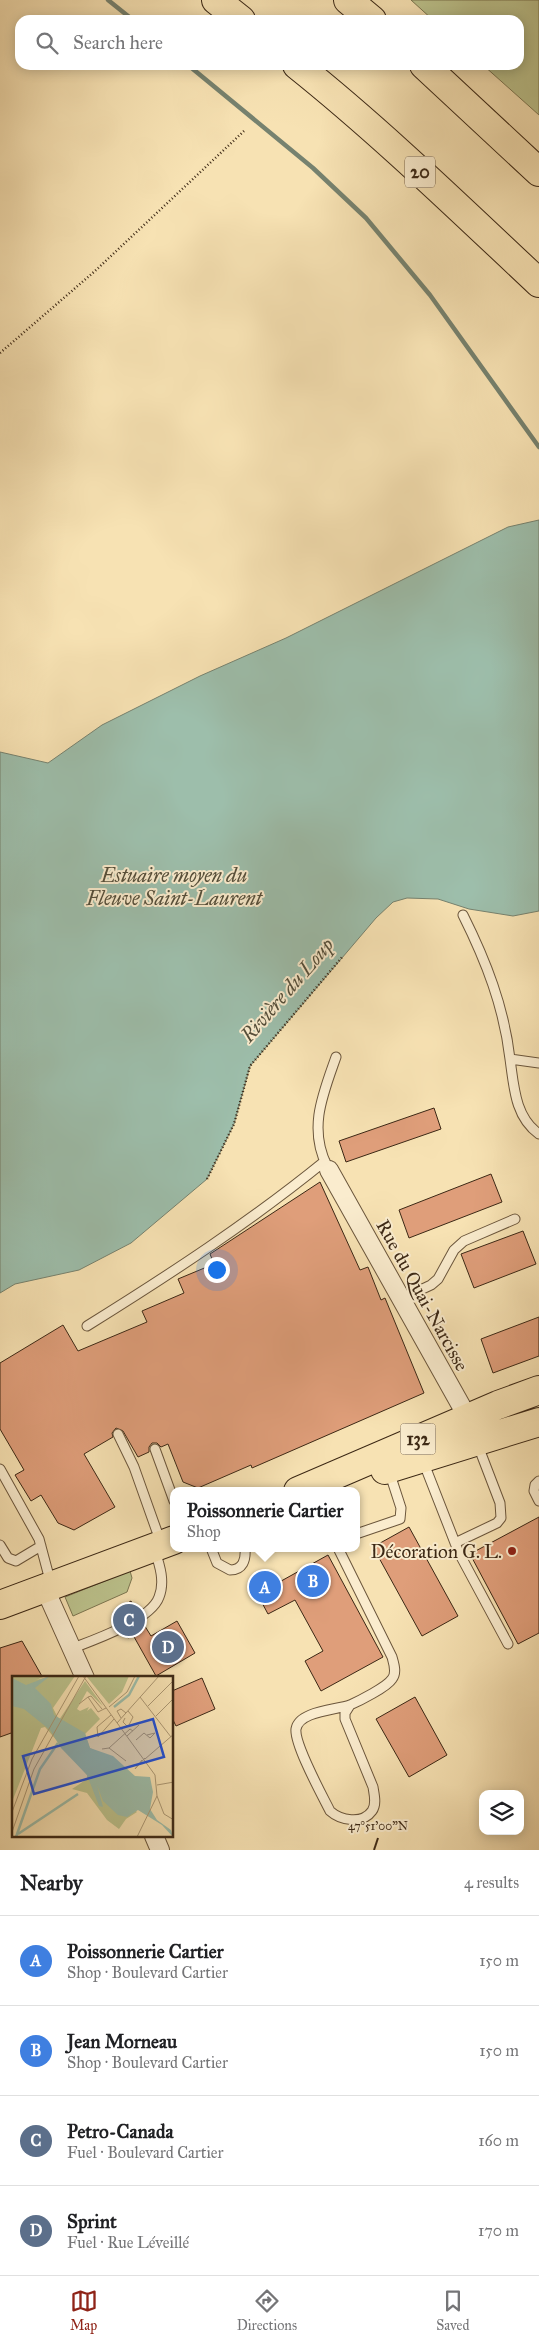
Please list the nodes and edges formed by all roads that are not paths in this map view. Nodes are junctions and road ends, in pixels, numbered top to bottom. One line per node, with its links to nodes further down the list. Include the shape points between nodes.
1 (216, 0): 3 (main road)
2 (348, 0): 4 (main road)
3 (236, 15)
4 (366, 15)
5 (304, 70): 8 (main road, 20)
6 (429, 70): 7 (main road)
7 (539, 172)
8 (539, 283)
9 (463, 915): 11 (lane, via 483,955 500,1003)
10 (336, 1057): 14 (lane, via 317,1124 318,1142)
11 (510, 1060): 12 (lane); 13 (lane, via 522,1117)
12 (539, 1063)
13 (539, 1134)
14 (327, 1166): 16 (street, Rue du Quai-Narcisse); 17 (lane)
15 (515, 1219): 16 (lane, via 464,1241 454,1250 438,1279)
16 (400, 1299): 20 (street, Rue du Quai-Narcisse)
17 (88, 1326)
18 (539, 1390): 20 (main road, 132)
19 (539, 1422): 20 (main road, 132)
20 (472, 1430): 23 (main road, 132); 31 (lane, via 500,1503 501,1518)
21 (118, 1434): 32 (lane)
22 (155, 1449): 28 (lane)
23 (419, 1449): 24 (main road, 132); 31 (lane)
24 (385, 1462): 27 (main road, 132); 30 (lane, via 401,1508 400,1519)
25 (0, 1469): 34 (lane)
26 (539, 1481): 29 (lane, via 534,1491)
27 (319, 1487)
28 (170, 1490)
29 (539, 1501)
30 (360, 1533)
31 (455, 1543): 40 (lane)
32 (163, 1544): 38 (main road); 41 (lane, via 159,1597 148,1612)
33 (0, 1545): 34 (lane, via 8,1558 16,1561)
34 (41, 1546): 38 (lane)
35 (213, 1552): 36 (lane, via 217,1563 230,1570 243,1564)
36 (244, 1552)
37 (340, 1552): 43 (lane, via 394,1665 393,1679)
38 (48, 1587): 39 (main road); 41 (street)
39 (0, 1605)
40 (508, 1644)
41 (73, 1648): 42 (street)
42 (84, 1676)
43 (350, 1705): 43 (lane, via 308,1717 296,1729 304,1756 330,1811 349,1820 366,1816 372,1811 375,1799 345,1719)
44 (155, 1838): 45 (street)
45 (160, 1850)

